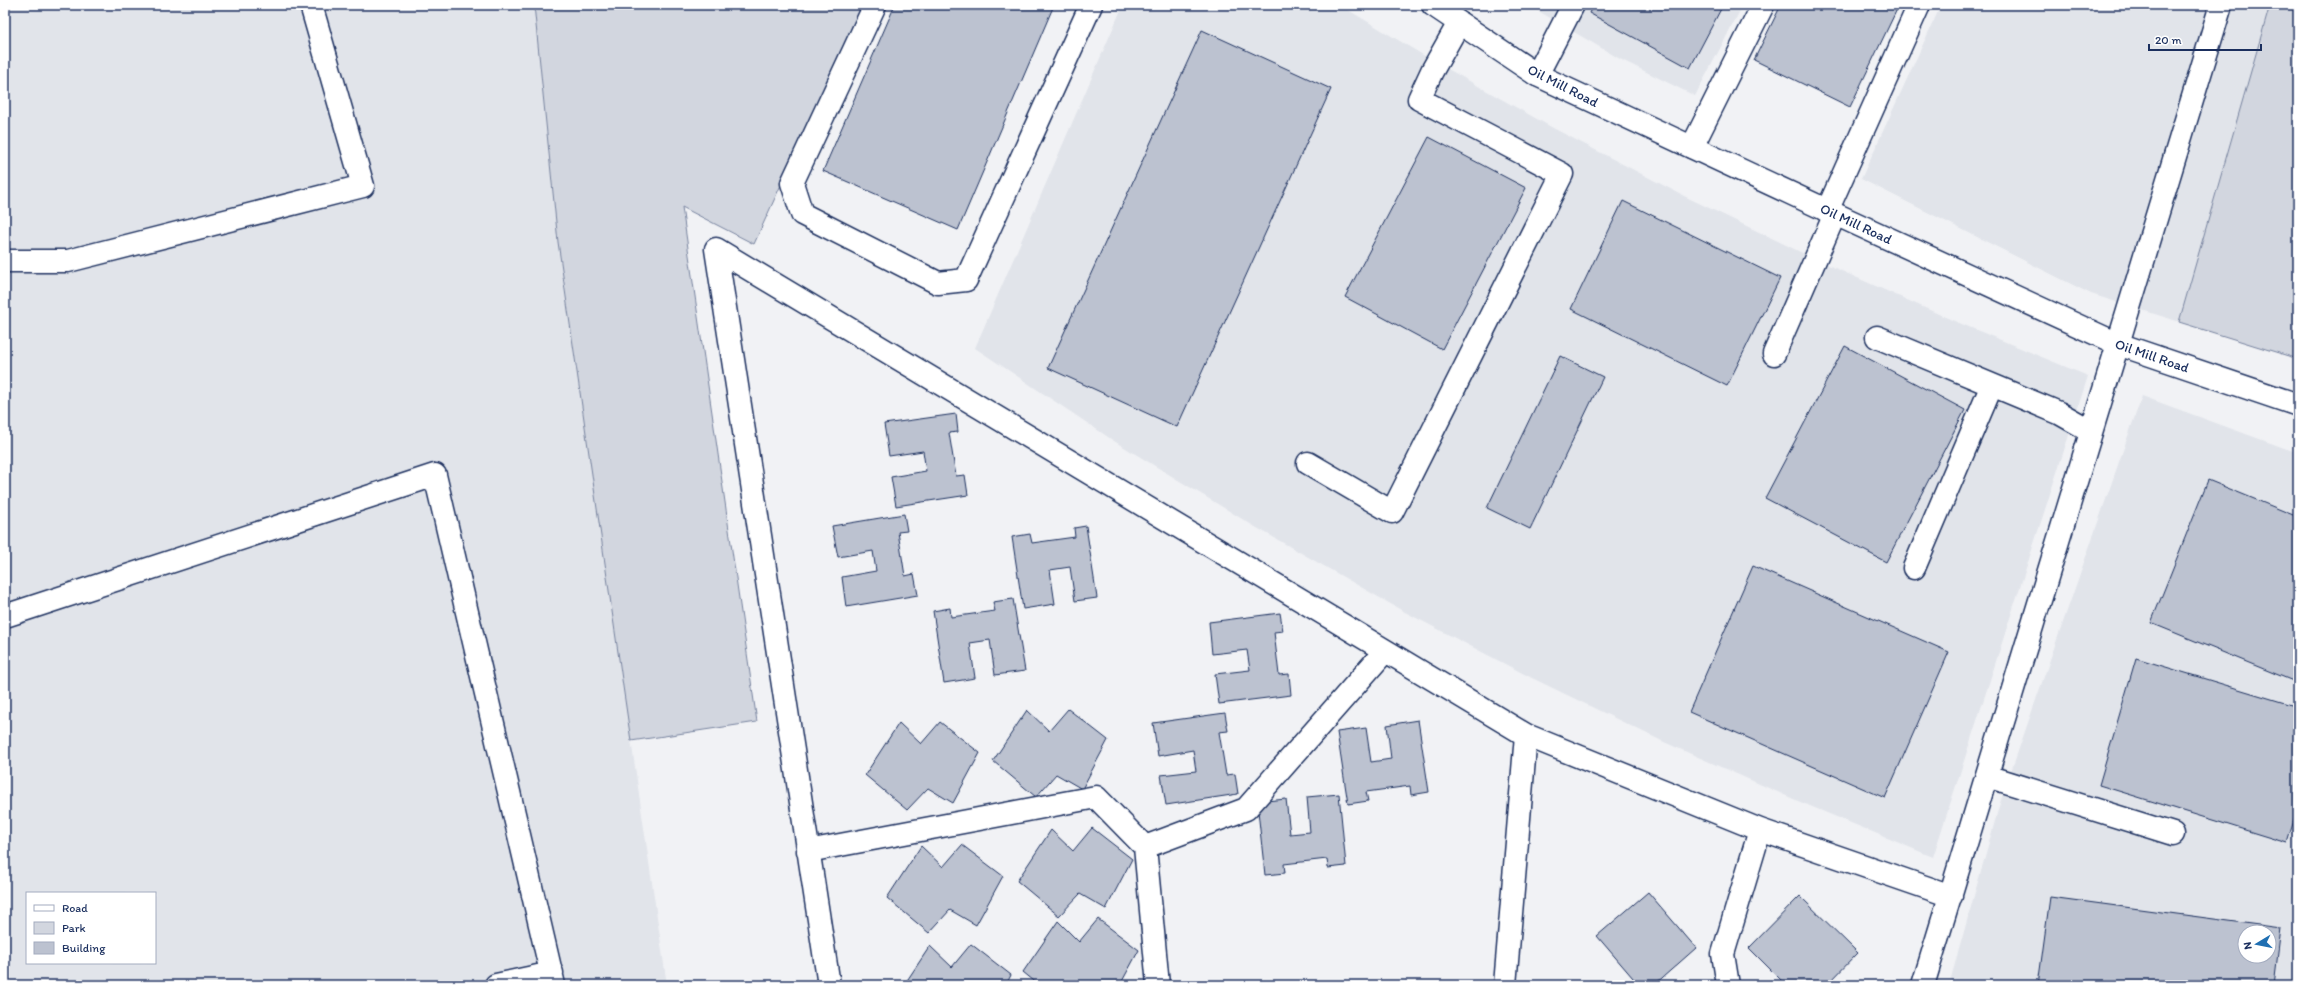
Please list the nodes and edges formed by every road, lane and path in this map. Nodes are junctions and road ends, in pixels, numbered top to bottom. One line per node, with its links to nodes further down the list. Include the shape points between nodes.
1 (311, 5): 13 (street, via 363,186 68,261)
2 (875, 5): 3 (street, via 792,183 802,214 938,283 966,280)
3 (1091, 5)
4 (1433, 5): 9 (street, Oil Mill Road)
5 (1573, 5): 10 (street)
6 (1764, 5): 11 (street)
7 (1919, 5): 12 (street)
8 (2221, 5): 15 (street)
9 (1459, 23): 10 (street, Oil Mill Road); 20 (street, via 1419,99 1562,174 1392,512)
10 (1537, 75): 11 (street, Oil Mill Road)
11 (1692, 147): 12 (street, Oil Mill Road)
12 (1831, 213): 15 (street, Oil Mill Road); 16 (street)
13 (5, 261)
14 (1877, 337): 17 (street)
15 (2118, 344): 18 (street, Oil Mill Road); 19 (street)
16 (1774, 354)
17 (1992, 384): 19 (street, via 2059,413); 21 (street)
18 (2298, 405)
19 (2091, 431): 25 (street)
20 (1308, 463)
21 (1914, 568)
22 (5, 616): 31 (street, via 435,475)
23 (1385, 651): 24 (street); 28 (street, via 1246,809); 29 (street, via 716,249)
24 (1526, 735): 26 (street); 35 (street)
25 (1986, 776): 27 (street); 30 (street)
26 (1760, 830): 30 (street); 36 (street, via 1723,954)
27 (2173, 834)
28 (1145, 847): 29 (street, via 1096,797); 34 (street)
29 (808, 851): 33 (street)
30 (1951, 896): 37 (street)
31 (553, 979): 32 (street)
32 (496, 985)
33 (829, 985)
34 (1158, 985)
35 (1505, 985)
36 (1728, 985)
37 (1923, 985)

